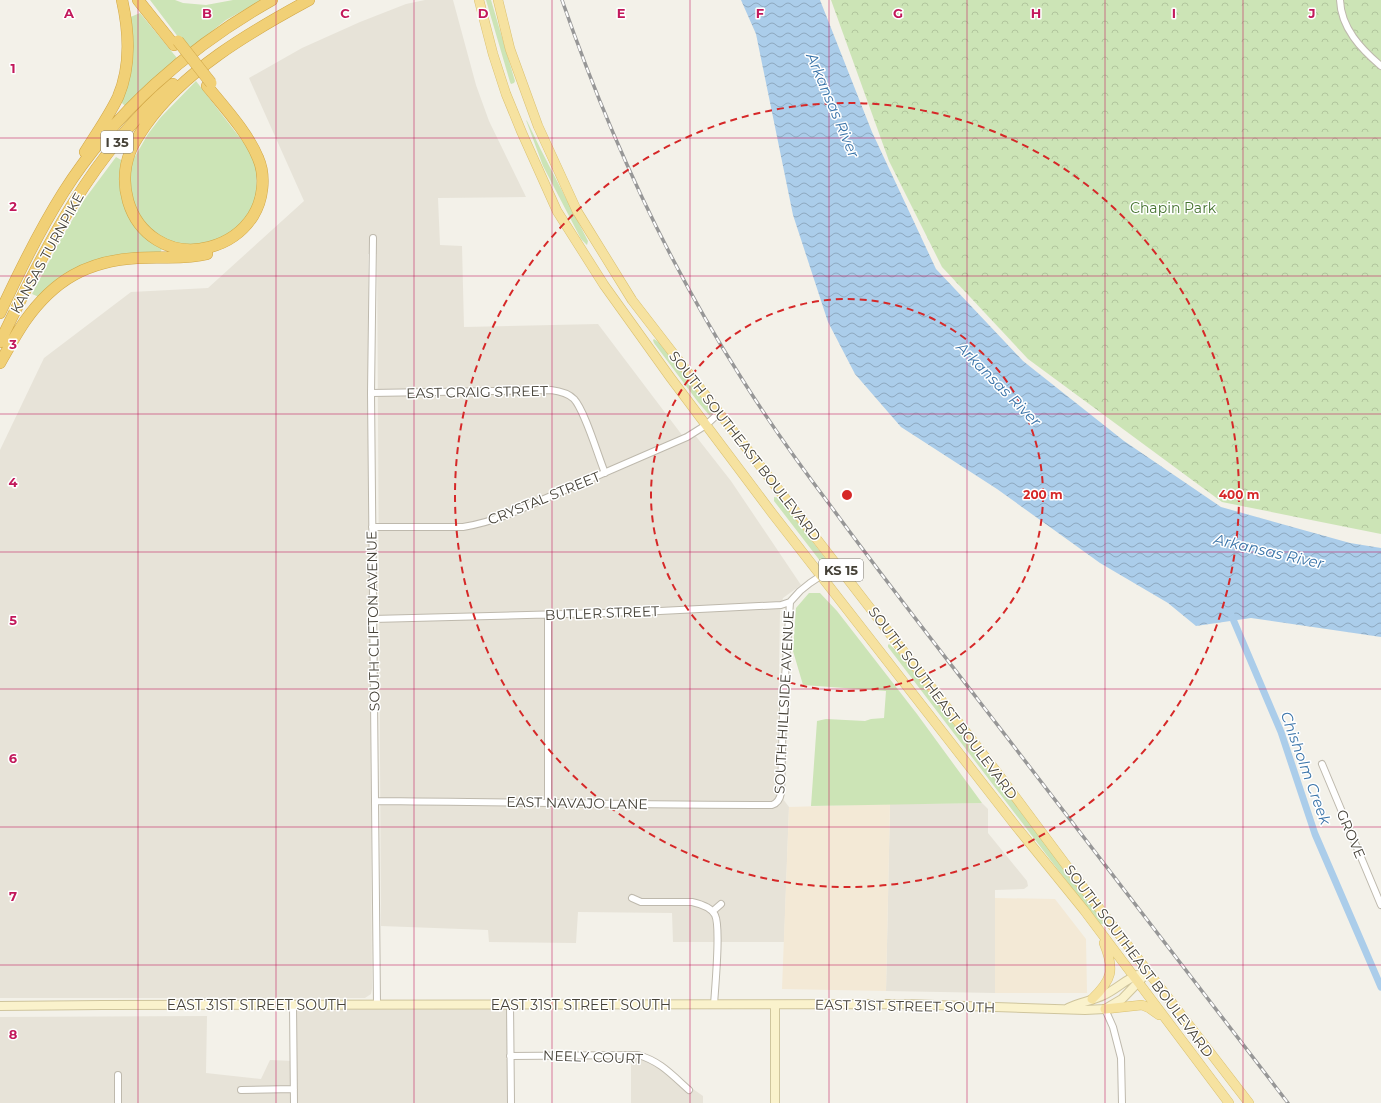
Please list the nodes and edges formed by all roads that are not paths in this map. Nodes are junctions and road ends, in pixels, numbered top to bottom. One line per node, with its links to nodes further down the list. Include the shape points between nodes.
1 (122, 0): 13 (highway, via 128,46 124,80 106,118 54,200)
2 (138, 0): 10 (highway)
3 (145, 0): 10 (highway)
4 (272, 0): 13 (highway, KANSAS TURNPIKE / I 35, via 234,22 198,48 140,99 85,162)
5 (299, 0): 16 (highway, KANSAS TURNPIKE / I 35, via 240,32 203,59 162,93 127,129 76,198 38,264)
6 (309, 0): 12 (highway, via 271,21 203,67 171,95 153,116 130,151 125,166 124,184 131,212 139,224 157,240 184,249 198,249 226,242 247,224 260,200 262,172 259,159)
7 (479, 0): 20 (main road, SOUTH SOUTHEAST BOULEVARD / KS 15, via 506,94 557,210 604,285)
8 (498, 0): 19 (main road, SOUTH SOUTHEAST BOULEVARD / KS 15, via 523,87 577,210 632,300)
9 (1340, 0): 11 (street, via 1350,33)
10 (176, 43): 12 (highway, bridge)
11 (1381, 66)
12 (209, 84): 17 (highway, via 254,136 266,162 268,192 265,205 254,224 240,239 214,253 191,257 119,260 87,268 72,275 57,285 35,308)
13 (43, 227): 15 (highway, KANSAS TURNPIKE / I 35)
14 (373, 238): 18 (street, SOUTH CLIFTON AVENUE)
15 (0, 313)
16 (0, 342)
17 (0, 363)
18 (371, 393): 21 (street, EAST CRAIG STREET, via 560,391 572,397 577,403); 22 (street, SOUTH CLIFTON AVENUE)
19 (719, 414): 20 (street, CRYSTAL STREET); 23 (main road, SOUTH SOUTHEAST BOULEVARD / KS 15)
20 (706, 425): 21 (street, CRYSTAL STREET, via 687,437); 24 (main road, SOUTH SOUTHEAST BOULEVARD / KS 15)
21 (605, 473): 22 (street, CRYSTAL STREET, via 510,514 475,525)
22 (372, 527): 27 (street, SOUTH CLIFTON AVENUE)
23 (837, 565): 24 (street); 37 (main road, SOUTH SOUTHEAST BOULEVARD / KS 15)
24 (821, 576): 25 (street, via 800,591); 36 (main road, SOUTH SOUTHEAST BOULEVARD / KS 15)
25 (790, 602): 26 (street, BUTLER STREET, via 756,607); 30 (street, SOUTH HILLSIDE AVENUE, via 783,708 781,793)
26 (548, 615): 27 (street, BUTLER STREET); 31 (street)
27 (373, 619): 29 (street, SOUTH CLIFTON AVENUE)
28 (1322, 764): 34 (street, GROVE)
29 (375, 801): 31 (street, EAST NAVAJO LANE); 42 (street, SOUTH CLIFTON AVENUE)
30 (778, 801): 31 (street, EAST NAVAJO LANE, via 772,805)
31 (548, 802)
32 (632, 898): 35 (street, via 641,902 696,903)
33 (721, 904): 35 (street)
34 (1381, 905)
35 (713, 911): 43 (street, via 718,924)
36 (1099, 931): 38 (main road, SOUTH SOUTHEAST BOULEVARD / KS 15); 39 (main road, via 1108,953 1110,973 1108,982)
37 (1148, 972): 38 (street); 60 (main road, SOUTH SOUTHEAST BOULEVARD / KS 15)
38 (1136, 980): 39 (street); 47 (street, EAST 31ST STREET SOUTH, via 1122,999); 48 (main road, SOUTH SOUTHEAST BOULEVARD / KS 15)
39 (1092, 999): 46 (street)
40 (510, 1004): 42 (street, EAST 31ST STREET SOUTH); 43 (street, EAST 31ST STREET SOUTH); 49 (street)
41 (293, 1005): 42 (street, EAST 31ST STREET SOUTH); 45 (street, EAST 31ST STREET SOUTH); 51 (street)
42 (377, 1005)
43 (714, 1005): 44 (street, EAST 31ST STREET SOUTH)
44 (775, 1005): 46 (street, EAST 31ST STREET SOUTH, via 905,1004); 57 (street)
45 (0, 1006)
46 (1067, 1009): 47 (street, EAST 31ST STREET SOUTH)
47 (1105, 1009): 48 (main road, via 1142,1006); 58 (street, via 1113,1027 1121,1058)
48 (1166, 1020): 59 (main road, SOUTH SOUTHEAST BOULEVARD / KS 15)
49 (510, 1056): 53 (street, NEELY COURT, via 638,1055 656,1062); 56 (street)
50 (118, 1075): 54 (street)
51 (294, 1089): 52 (street); 55 (street)
52 (241, 1090)
53 (689, 1090)
54 (118, 1103)
55 (294, 1103)
56 (511, 1103)
57 (775, 1103)
58 (1122, 1103)
59 (1229, 1103)
60 (1249, 1103)

